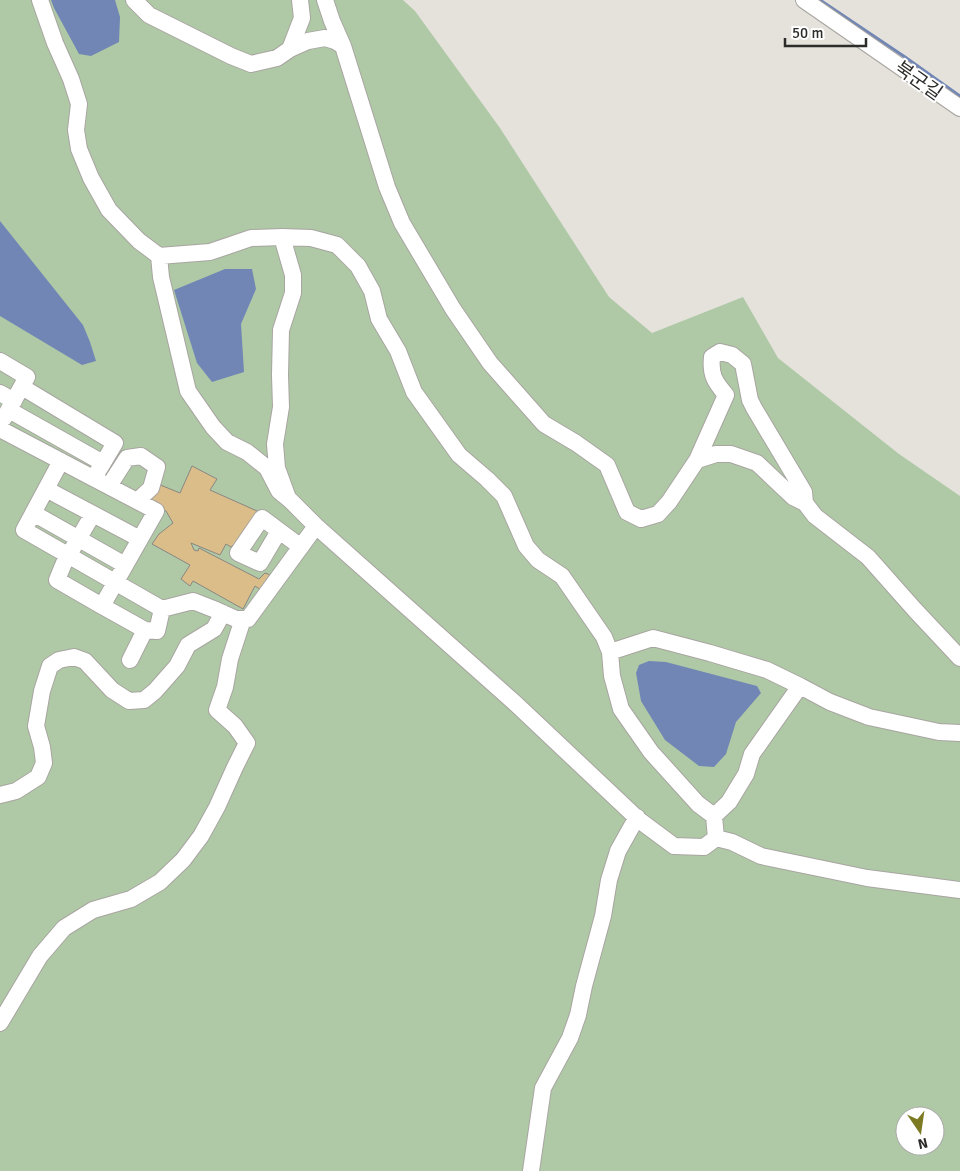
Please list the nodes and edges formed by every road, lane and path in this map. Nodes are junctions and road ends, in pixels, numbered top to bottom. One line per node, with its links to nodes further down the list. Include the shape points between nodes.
1 (40, 0): 10 (street, via 79,104 78,149 91,178 109,210 139,241)
2 (134, 0): 7 (street, via 149,15 251,64 277,58)
3 (300, 0): 7 (street, via 302,18)
4 (325, 0): 6 (street)
5 (804, 0): 8 (street, 북군길)
6 (343, 46): 7 (street, via 325,38); 17 (street, via 387,187 402,223 490,363 544,424 607,465 627,512 642,518 658,514)
7 (290, 49)
8 (960, 108)
9 (282, 237): 10 (street, via 251,238 210,252); 23 (street, via 293,275 292,293 281,330 281,407 276,444 277,468); 41 (street, via 311,238 337,245 358,266 372,291 379,319 398,351 414,392 460,455 504,496 526,546 538,560 562,576 604,637)
10 (159, 256): 23 (street, via 188,391 212,427 227,442 247,452 267,468 279,491)
11 (0, 361): 12 (street, via 27,377)
12 (11, 398): 13 (street); 15 (street); 19 (street)
13 (0, 425)
14 (0, 429): 18 (street)
15 (115, 443): 16 (street); 19 (street)
16 (141, 456): 21 (street, via 127,458); 24 (street, via 157,467 152,488)
17 (697, 460): 25 (street, via 716,454 732,454 757,463 793,497); 25 (street, via 726,395 714,380 711,366 712,357 720,352 743,364 750,400 804,492)
18 (61, 462): 20 (street); 22 (street)
19 (103, 463): 20 (street)
20 (93, 478): 21 (street)
21 (109, 486): 24 (street)
22 (46, 489): 26 (street); 27 (street)
23 (290, 500): 28 (street)
24 (137, 501): 31 (street, via 156,510)
25 (805, 502): 42 (street, via 815,516 868,557)
26 (33, 513): 30 (street); 33 (street, via 24,530)
27 (93, 514): 30 (street); 31 (street)
28 (316, 526): 32 (street); 48 (street, via 516,704)
29 (280, 531): 32 (street)
30 (78, 538): 33 (street); 34 (street)
31 (140, 539): 34 (street)
32 (301, 547): 39 (street, via 248,619)
33 (68, 556): 35 (street); 36 (street, via 57,580)
34 (126, 565): 35 (street)
35 (115, 583): 36 (street); 37 (street)
36 (102, 606): 40 (street)
37 (162, 609): 38 (street, via 194,601); 40 (street, via 157,631)
38 (223, 613): 39 (street); 46 (street, via 214,629 188,645 178,666 144,700 129,701 112,690 80,659 59,660 50,666 36,726 44,763 38,777 16,791)
39 (242, 619): 51 (street, via 218,710 247,743 201,836 160,882 131,900 93,910 64,928 40,956)
40 (145, 630): 43 (street)
41 (610, 652): 44 (street, via 653,638 767,670); 47 (street, via 612,676 621,708 651,752 698,804)
42 (960, 658)
43 (130, 660)
44 (800, 686): 45 (street, via 868,717 939,732); 47 (street, via 752,754 746,774 729,802)
45 (960, 733)
46 (0, 795)
47 (714, 816): 49 (street)
48 (636, 818): 49 (street, via 674,846 704,847); 52 (street, via 618,851 609,880 578,1015 570,1038 543,1088)
49 (716, 838): 50 (street, via 761,856 867,878)
50 (960, 890)
51 (0, 1023)
52 (531, 1171)

